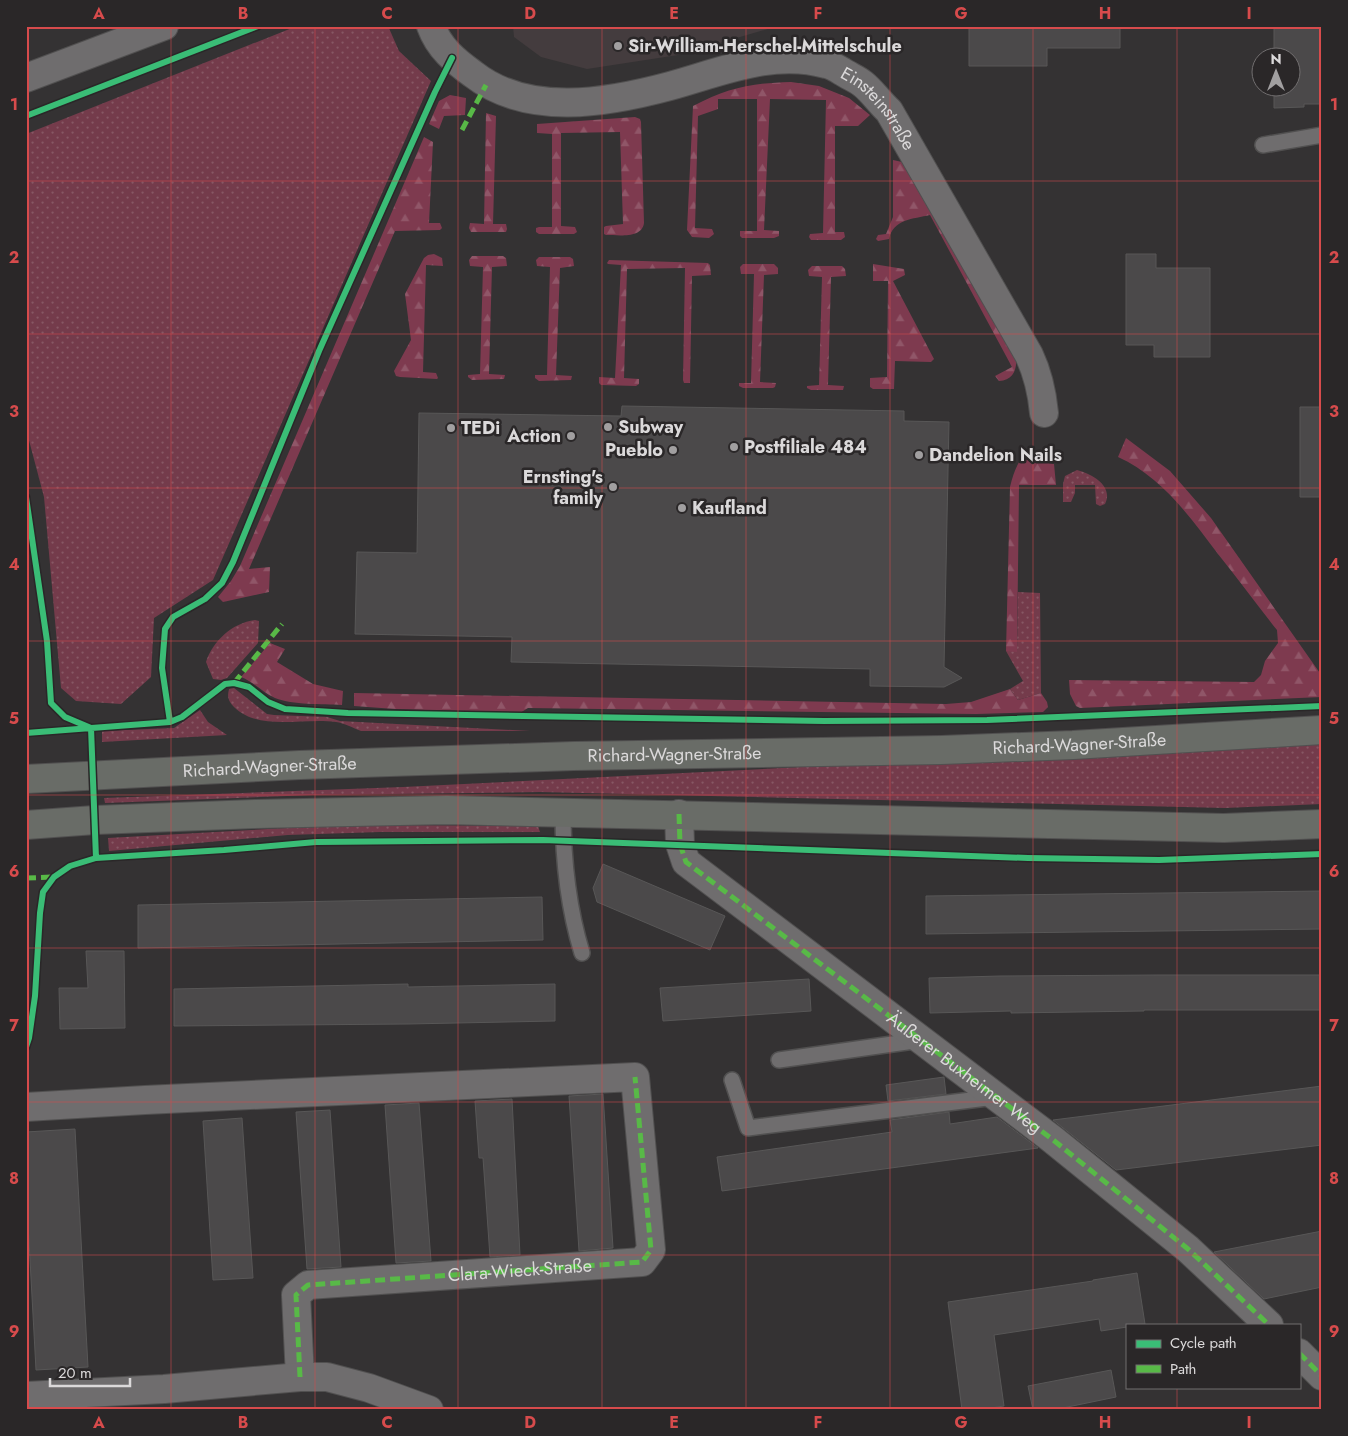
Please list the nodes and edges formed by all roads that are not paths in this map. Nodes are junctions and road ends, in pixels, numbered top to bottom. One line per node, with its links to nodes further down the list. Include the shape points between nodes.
1 (431, 26): 6 (street, Einsteinstraße, via 452,58 486,84 509,95 542,102 619,98 758,62 796,58 828,64 862,84 889,111 1029,355 1038,374)
2 (147, 29): 3 (street)
3 (26, 78)
4 (1322, 135): 5 (lane)
5 (1263, 145)
6 (1044, 413)
7 (1322, 730): 8 (main road, Richard-Wagner-Straße, via 942,750 300,764)
8 (26, 779)
9 (562, 812): 10 (main road); 12 (main road, via 447,810 255,814); 13 (lane, via 565,876)
10 (680, 814): 11 (main road, via 1224,828); 14 (street, Äußerer Buxheimer Weg, via 680,844 686,862)
11 (1322, 824)
12 (26, 825)
13 (582, 953)
14 (921, 1040): 15 (lane); 17 (street, Äußerer Buxheimer Weg)
15 (779, 1060)
16 (732, 1080): 17 (lane, via 748,1128)
17 (996, 1096): 19 (street, Äußerer Buxheimer Weg, via 1188,1249)
18 (26, 1107): 22 (street, Clara-Wieck-Straße, via 635,1077 651,1250 642,1262 308,1285 296,1295)
19 (1268, 1324)
20 (1300, 1354): 21 (street)
21 (1322, 1376)
22 (300, 1377): 23 (street, via 164,1389); 24 (street, via 327,1377)
23 (26, 1396)
24 (429, 1410)

